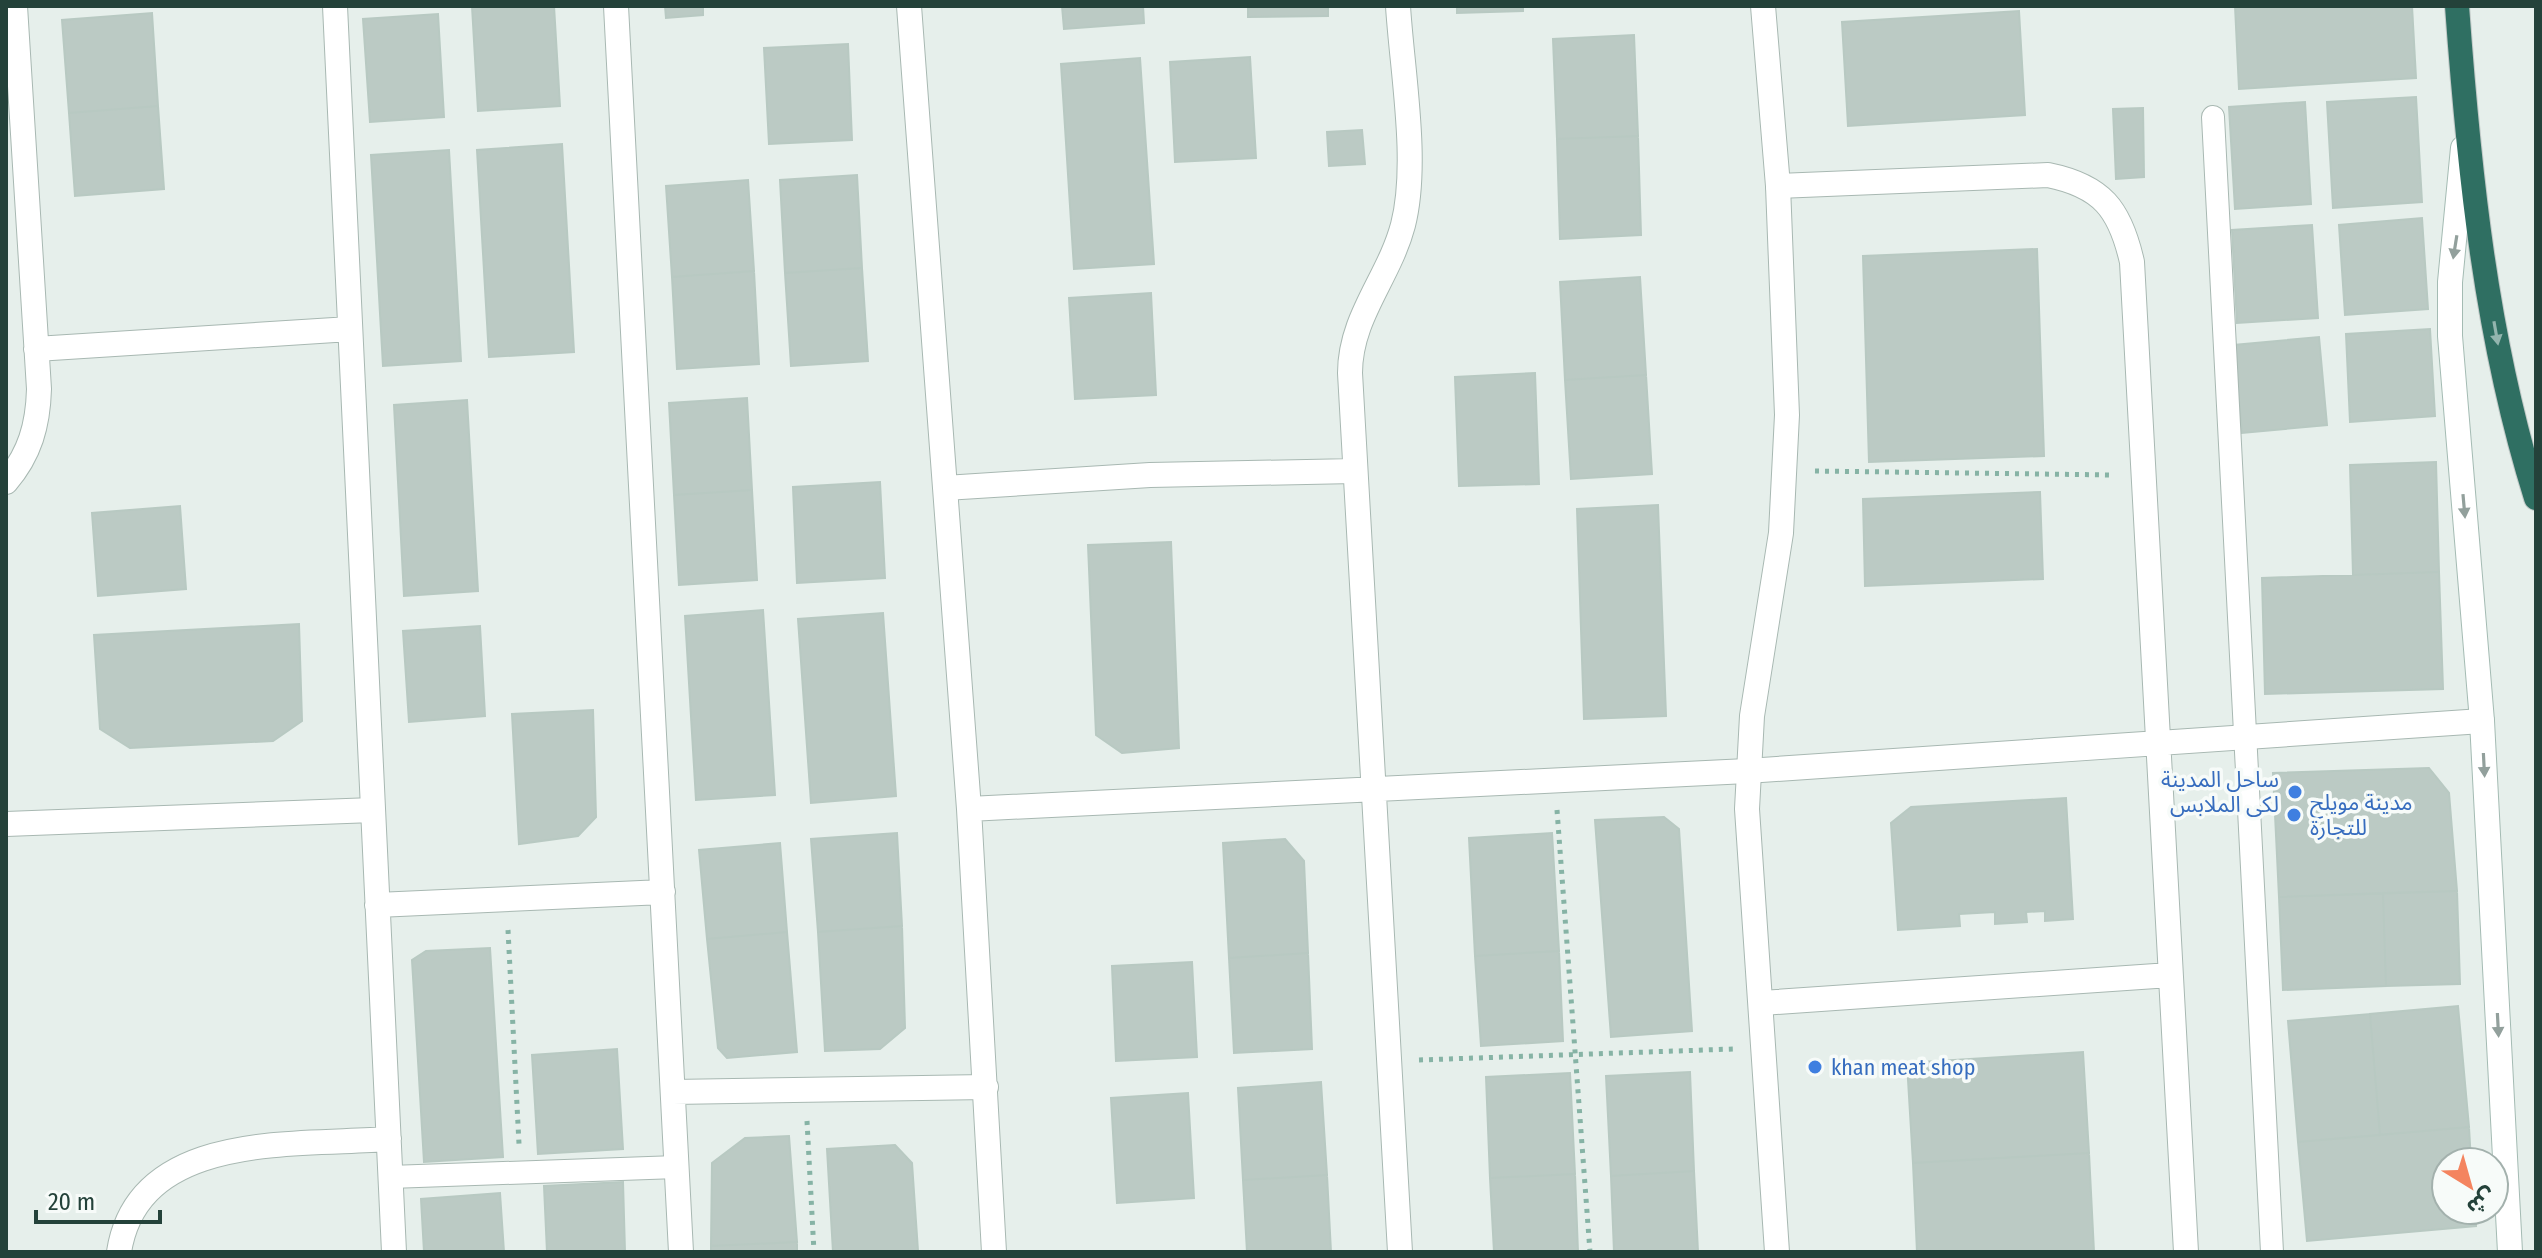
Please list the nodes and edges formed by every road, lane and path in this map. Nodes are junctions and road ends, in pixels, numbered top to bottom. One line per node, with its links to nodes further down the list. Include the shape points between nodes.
1 (15, 6): 12 (street)
2 (335, 6): 11 (street)
3 (616, 6): 30 (street)
4 (909, 6): 19 (street)
5 (1398, 6): 15 (street, via 1408,200 1398,241 1350,352)
6 (1763, 6): 10 (street)
7 (2457, 6): 8 (highway)
8 (2465, 114): 20 (highway, one-way to 20, via 2501,360); 21 (street, one-way to 21, via 2449,309)
9 (2213, 117): 22 (lane)
10 (1778, 186): 16 (street); 17 (street, via 2048,175 2074,180 2097,193 2115,212 2132,262)
11 (350, 329): 12 (street); 28 (street)
12 (36, 349): 13 (street, via 38,416)
13 (31, 442): 14 (street); 18 (street)
14 (6, 446)
15 (1355, 471): 19 (street, via 1150,475); 26 (street)
16 (1785, 471): 17 (path); 24 (street)
17 (2142, 475): 23 (street)
18 (6, 482)
19 (945, 488): 27 (street)
20 (2536, 498)
21 (2482, 721): 22 (street); 55 (street, one-way to 55)
22 (2246, 738): 23 (street); 54 (lane)
23 (2157, 743): 24 (street); 33 (street)
24 (1747, 771): 25 (street); 34 (street)
25 (1555, 780): 26 (street); 36 (path)
26 (1372, 789): 27 (street); 37 (street)
27 (969, 809): 38 (street)
28 (373, 810): 29 (street); 32 (street)
29 (6, 824)
30 (663, 892): 31 (street); 40 (street)
31 (506, 899): 32 (street); 43 (path)
32 (377, 905): 41 (street)
33 (2170, 975): 34 (street); 53 (street)
34 (1762, 1003): 35 (street)
35 (1766, 1048): 36 (path); 52 (street)
36 (1575, 1054): 37 (path); 51 (path)
37 (1388, 1061): 50 (street)
38 (986, 1087): 39 (street); 49 (street)
39 (805, 1090): 40 (street); 48 (path)
40 (673, 1092): 42 (street)
41 (389, 1139): 44 (street); 45 (street, via 196,1158 164,1176 138,1202 121,1235)
42 (677, 1167): 43 (lane); 47 (street)
43 (520, 1173): 44 (lane)
44 (390, 1177): 46 (street)
45 (119, 1252)
46 (394, 1252)
47 (681, 1252)
48 (814, 1252)
49 (994, 1252)
50 (1400, 1252)
51 (1590, 1252)
52 (1777, 1252)
53 (2186, 1252)
54 (2272, 1252)
55 (2510, 1252)

